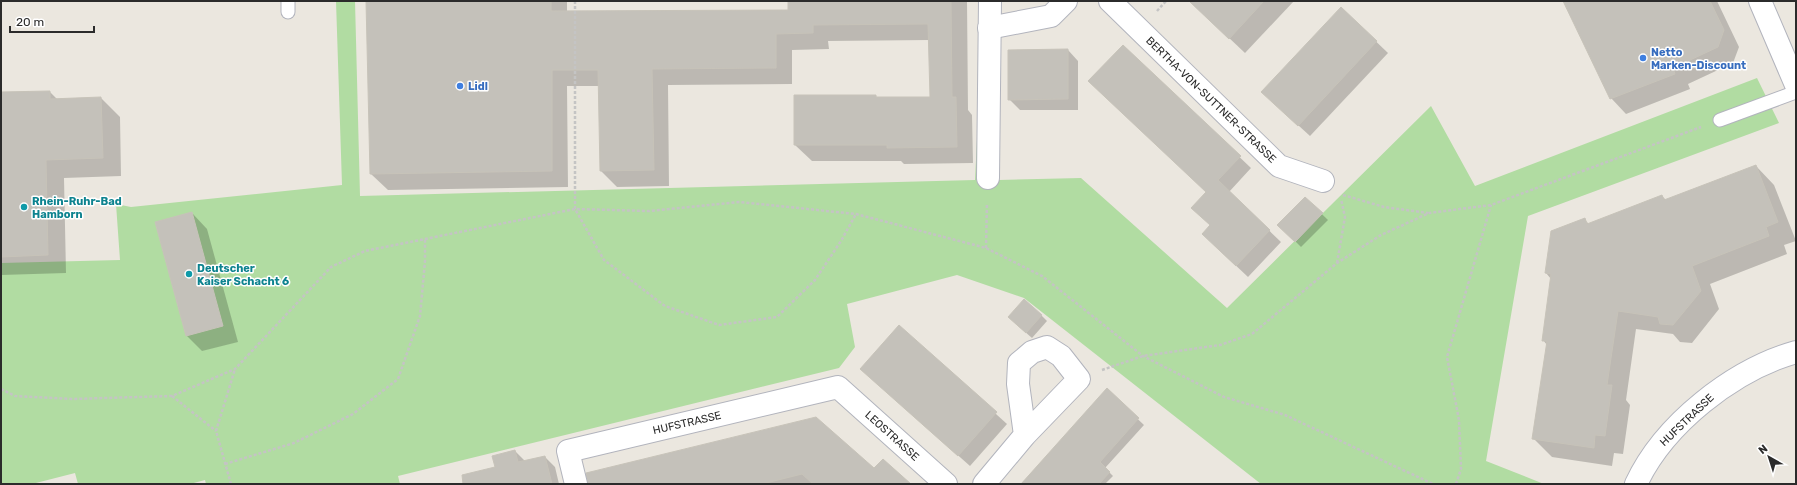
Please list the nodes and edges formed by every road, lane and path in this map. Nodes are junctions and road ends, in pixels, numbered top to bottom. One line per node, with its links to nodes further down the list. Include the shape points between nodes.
1 (575, 1): 13 (path)
2 (990, 1): 6 (street)
3 (1066, 1): 6 (street, via 1051,16)
4 (1110, 1): 11 (street, BERTHA-VON-SUTTNER-STRASSE, via 1280,166)
5 (1760, 1): 7 (street)
6 (989, 28): 10 (street)
7 (1796, 85)
8 (1796, 92): 9 (lane)
9 (1720, 120): 12 (path)
10 (988, 178): 17 (path)
11 (1323, 181)
12 (1491, 205): 14 (path); 34 (path, via 1447,357 1459,420 1461,469)
13 (574, 209): 15 (path, via 649,211 740,202); 15 (path, via 604,260 665,306 719,325 778,317 815,280); 16 (path)
14 (1429, 213): 18 (path, via 1381,235); 18 (path, via 1384,207 1340,194 1345,217)
15 (856, 214): 17 (path)
16 (424, 239): 21 (path, via 366,251 331,267); 28 (path, via 420,316 398,379 353,414 294,443)
17 (986, 248): 20 (path, via 1042,276)
18 (1337, 263): 20 (path, via 1252,334 1220,345)
19 (1796, 352): 35 (street, HUFSTRASSE, via 1780,356 1737,377 1702,403 1663,442 1644,466)
20 (1143, 356): 22 (path); 33 (path, via 1224,398 1285,415)
21 (235, 369): 25 (path); 26 (path)
22 (1078, 379): 27 (street); 27 (street, via 1060,356 1047,347 1032,352 1020,363 1018,384)
23 (838, 387): 30 (street, HUFSTRASSE, via 568,452); 31 (street, LEOSTRASSE)
24 (1, 389): 25 (path, via 15,396 72,399)
25 (172, 396): 26 (path)
26 (216, 431): 28 (path)
27 (1025, 435): 32 (street)
28 (225, 464): 29 (path)
29 (231, 484)
30 (576, 484)
31 (946, 484)
32 (984, 484)
33 (1433, 484)
34 (1456, 484)
35 (1636, 484)

